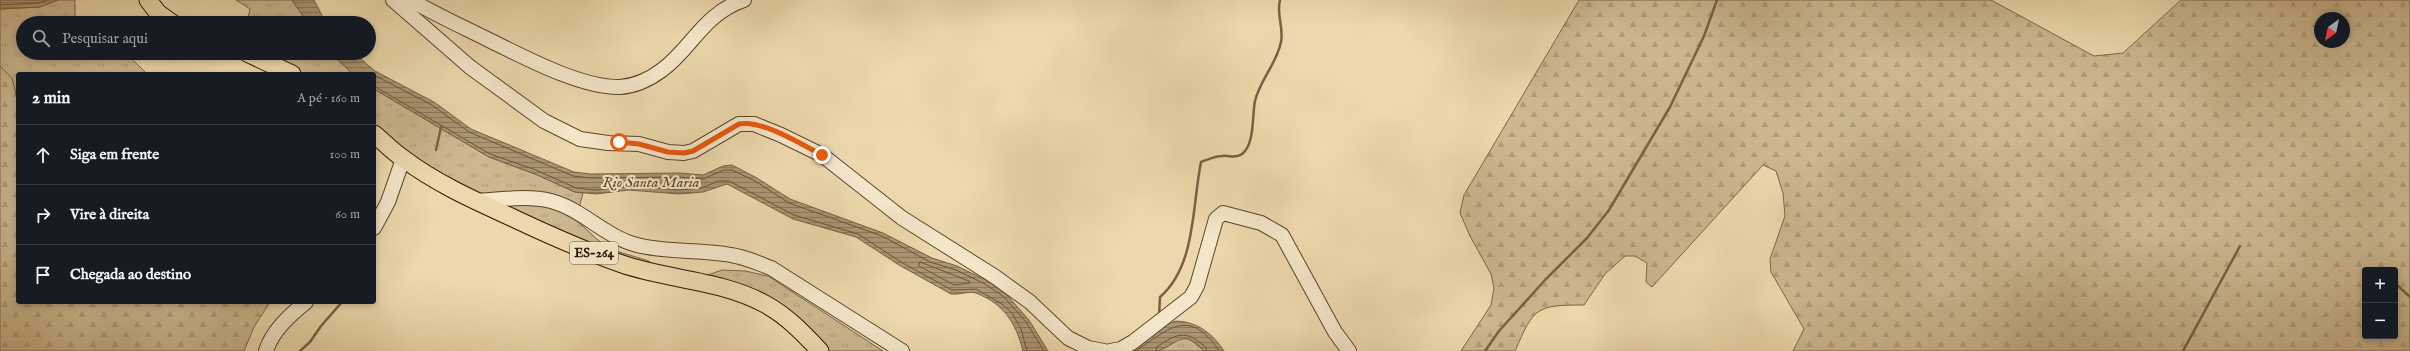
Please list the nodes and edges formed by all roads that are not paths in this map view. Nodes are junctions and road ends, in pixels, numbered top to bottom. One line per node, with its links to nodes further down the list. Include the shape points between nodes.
1 (148, 0): 5 (main road)
2 (393, 0): 16 (street, via 470,67 544,121 580,139 639,144 668,152 684,153 693,151 739,124 754,124 822,155 902,218 1030,302 1068,338 1088,348)
3 (411, 0): 4 (street, via 546,67 580,79 620,87 634,85 662,70 714,17)
4 (744, 0)
5 (162, 16)
6 (262, 60): 7 (main road)
7 (288, 72)
8 (376, 136): 9 (main road, ES-264)
9 (403, 159): 10 (main road, ES-264); 11 (street, via 388,202)
10 (474, 200): 14 (main road, ES-264, via 622,264 745,295 788,318); 15 (street, via 551,201 571,210 610,235 636,245 674,251 729,254 749,259 771,268)
11 (376, 224)
12 (304, 304): 13 (street, via 283,323 269,341)
13 (266, 351)
14 (820, 351)
15 (902, 351)
16 (1104, 351)
17 (1110, 351): 18 (street, via 1121,349 1133,342 1191,297 1198,286 1216,219 1223,213 1266,224 1282,235 1335,332)
18 (1349, 351)

